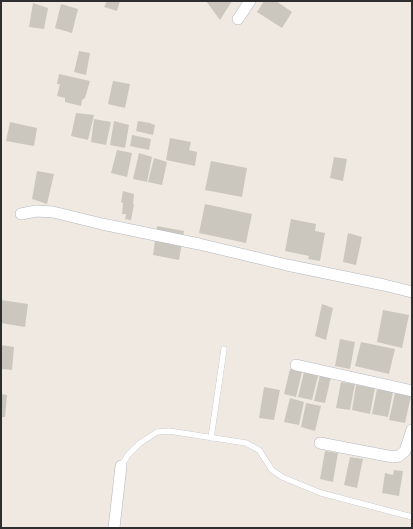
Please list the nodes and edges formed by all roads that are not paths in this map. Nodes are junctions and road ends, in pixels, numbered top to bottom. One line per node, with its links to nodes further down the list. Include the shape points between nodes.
1 (250, 1): 2 (street)
2 (238, 19)
3 (21, 214): 4 (street, via 36,211 53,212)
4 (412, 292)
5 (224, 348): 9 (lane)
6 (296, 365): 7 (street)
7 (412, 391)
8 (412, 430): 10 (street, via 404,451 399,456 392,457)
9 (211, 438): 11 (lane, via 169,431 157,432 140,443 128,455); 12 (lane, via 246,443 258,450 272,470 321,493)
10 (320, 443)
11 (122, 466): 13 (street)
12 (412, 517)
13 (114, 528)

